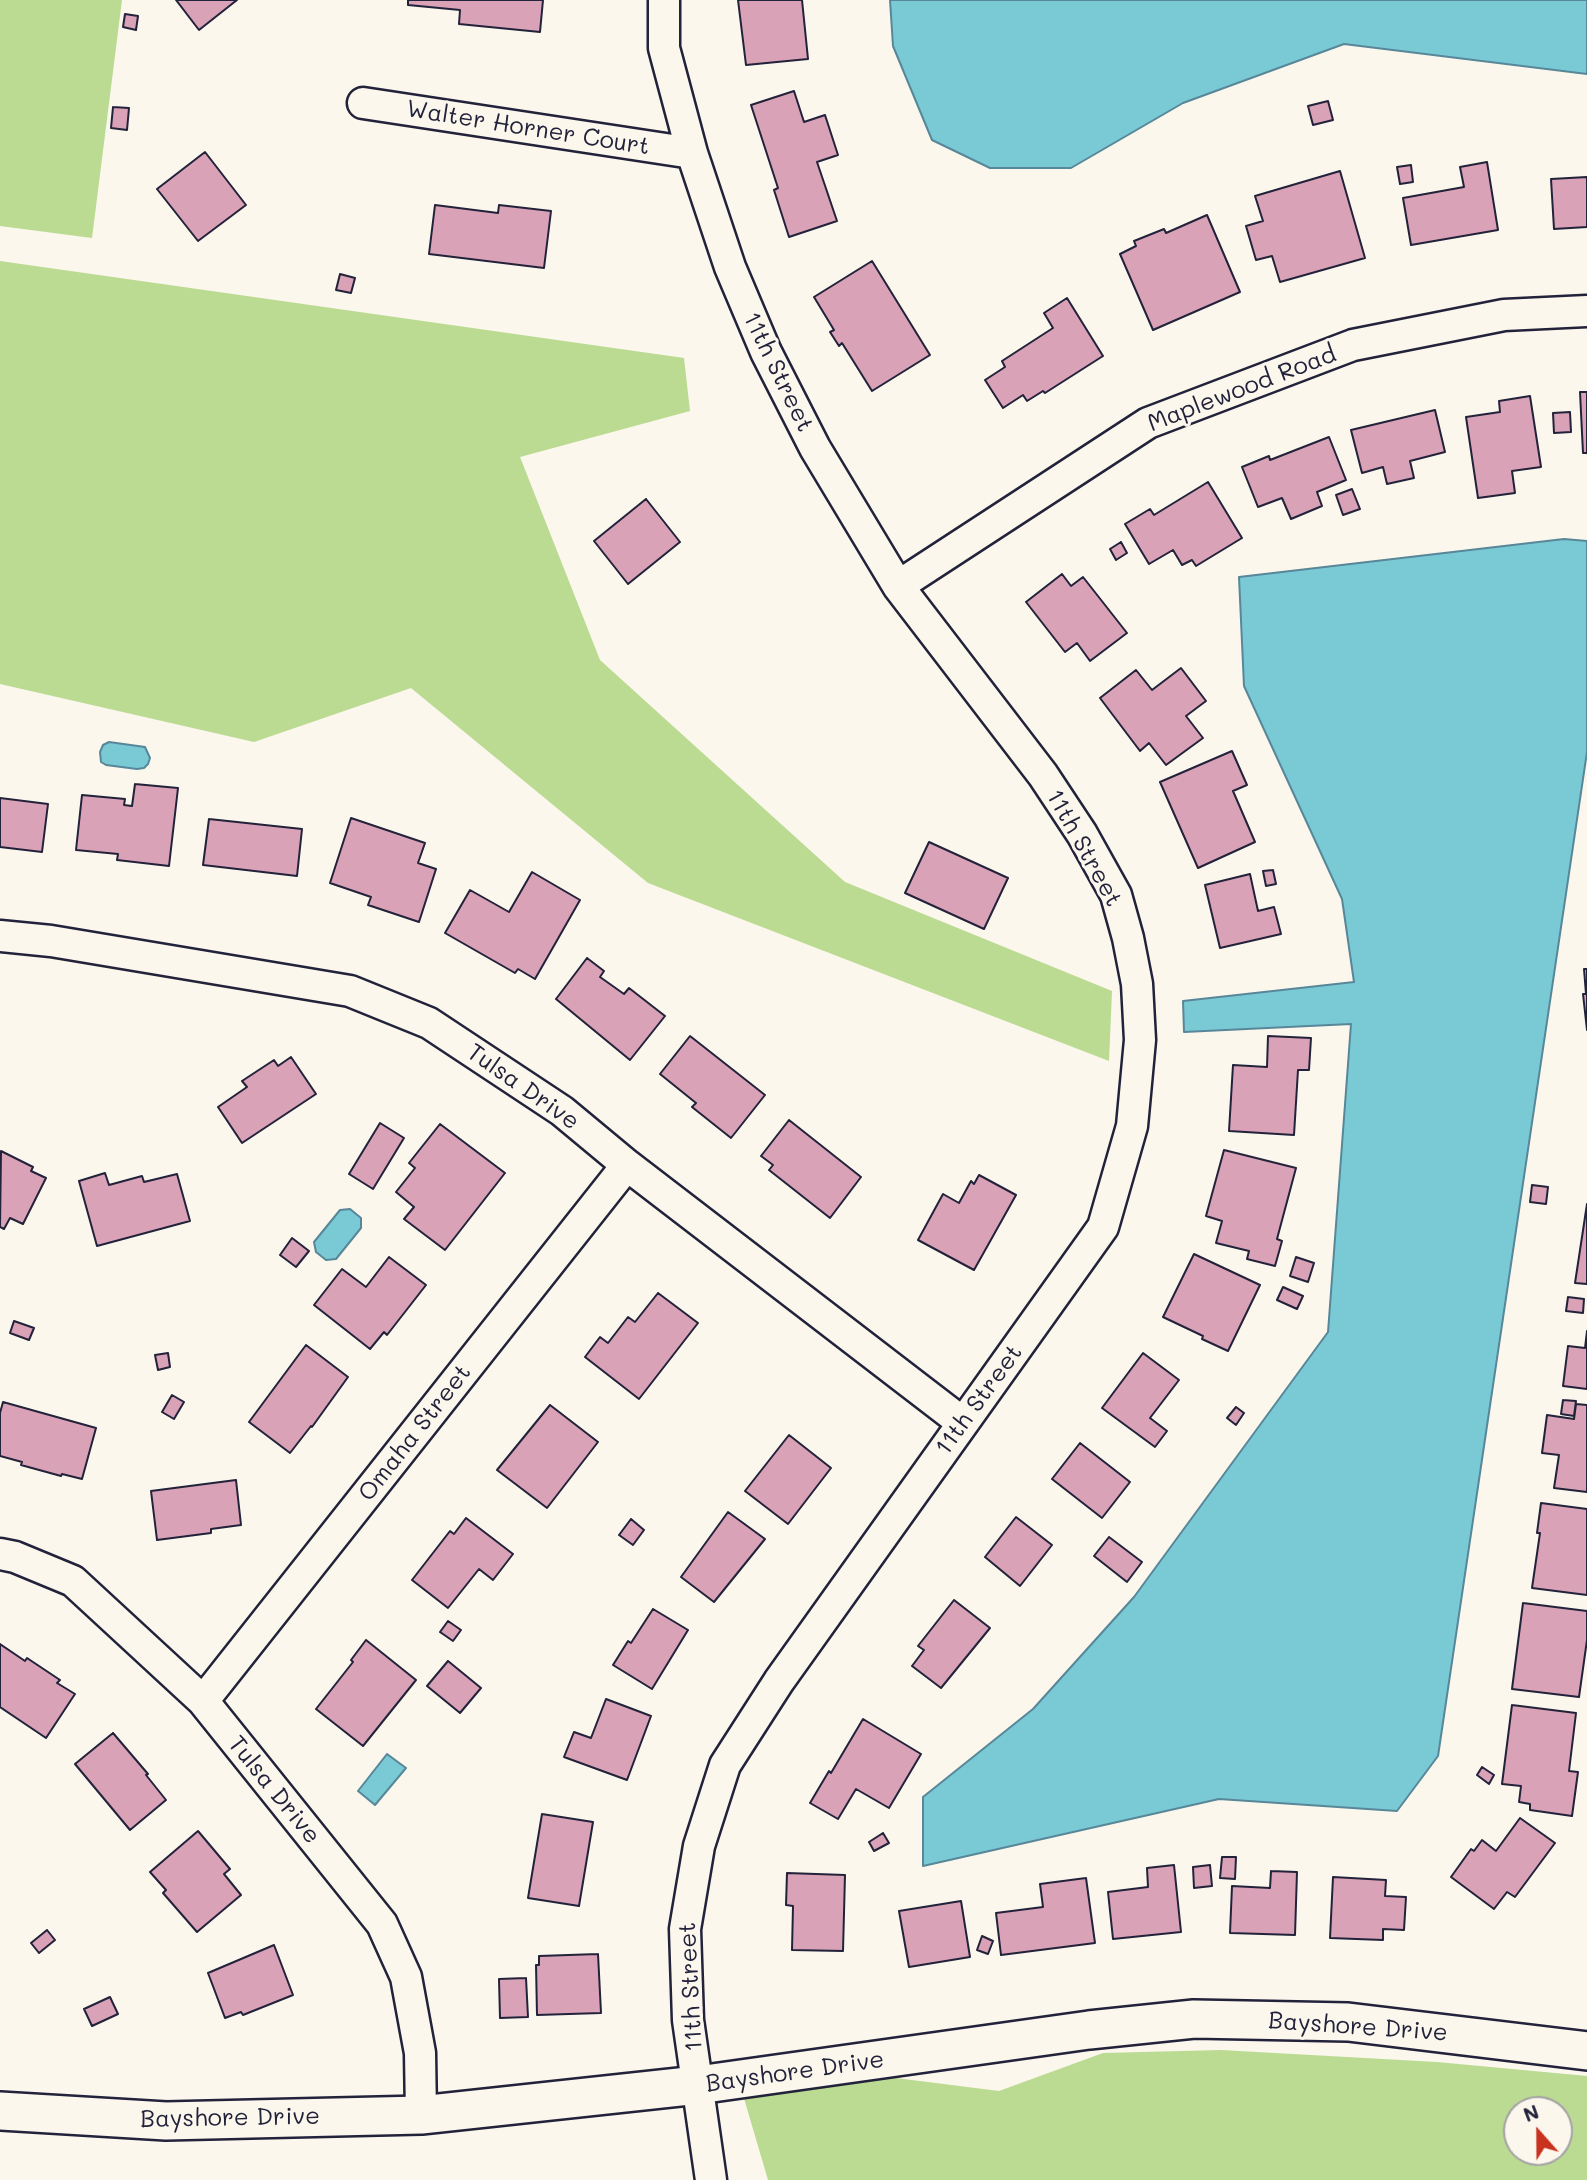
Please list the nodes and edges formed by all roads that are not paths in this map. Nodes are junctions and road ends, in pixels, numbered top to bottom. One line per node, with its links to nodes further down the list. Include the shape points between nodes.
1 (664, 0): 3 (street, 11th Street, via 664,48)
2 (363, 103): 3 (street, Walter Horner Court)
3 (692, 153): 5 (street, 11th Street, via 730,267 766,352 815,449)
4 (1587, 311): 5 (street, Maplewood Road, via 1504,315 1353,345 1148,423)
5 (898, 586): 8 (street, 11th Street, via 1043,775 1082,834 1115,895 1137,984 1140,1040 1132,1126 1103,1227)
6 (0, 936): 7 (street, Tulsa Drive, via 351,991 429,1023 562,1111)
7 (627, 1165): 8 (street, Tulsa Drive); 10 (street, Omaha Street)
8 (963, 1423): 12 (street, 11th Street, via 725,1765 699,1846 685,1929 688,2020)
9 (0, 1554): 10 (street, Tulsa Drive, via 73,1581)
10 (203, 1701): 14 (street, Tulsa Drive, via 382,1924 406,1977 420,2053)
11 (1587, 2051): 12 (street, Bayshore Drive, via 1348,2022 1194,2019)
12 (698, 2085): 14 (street, Bayshore Drive); 15 (street, 11th Street)
13 (0, 2111): 14 (street, Bayshore Drive, via 166,2121)
14 (421, 2115)
15 (711, 2180)

